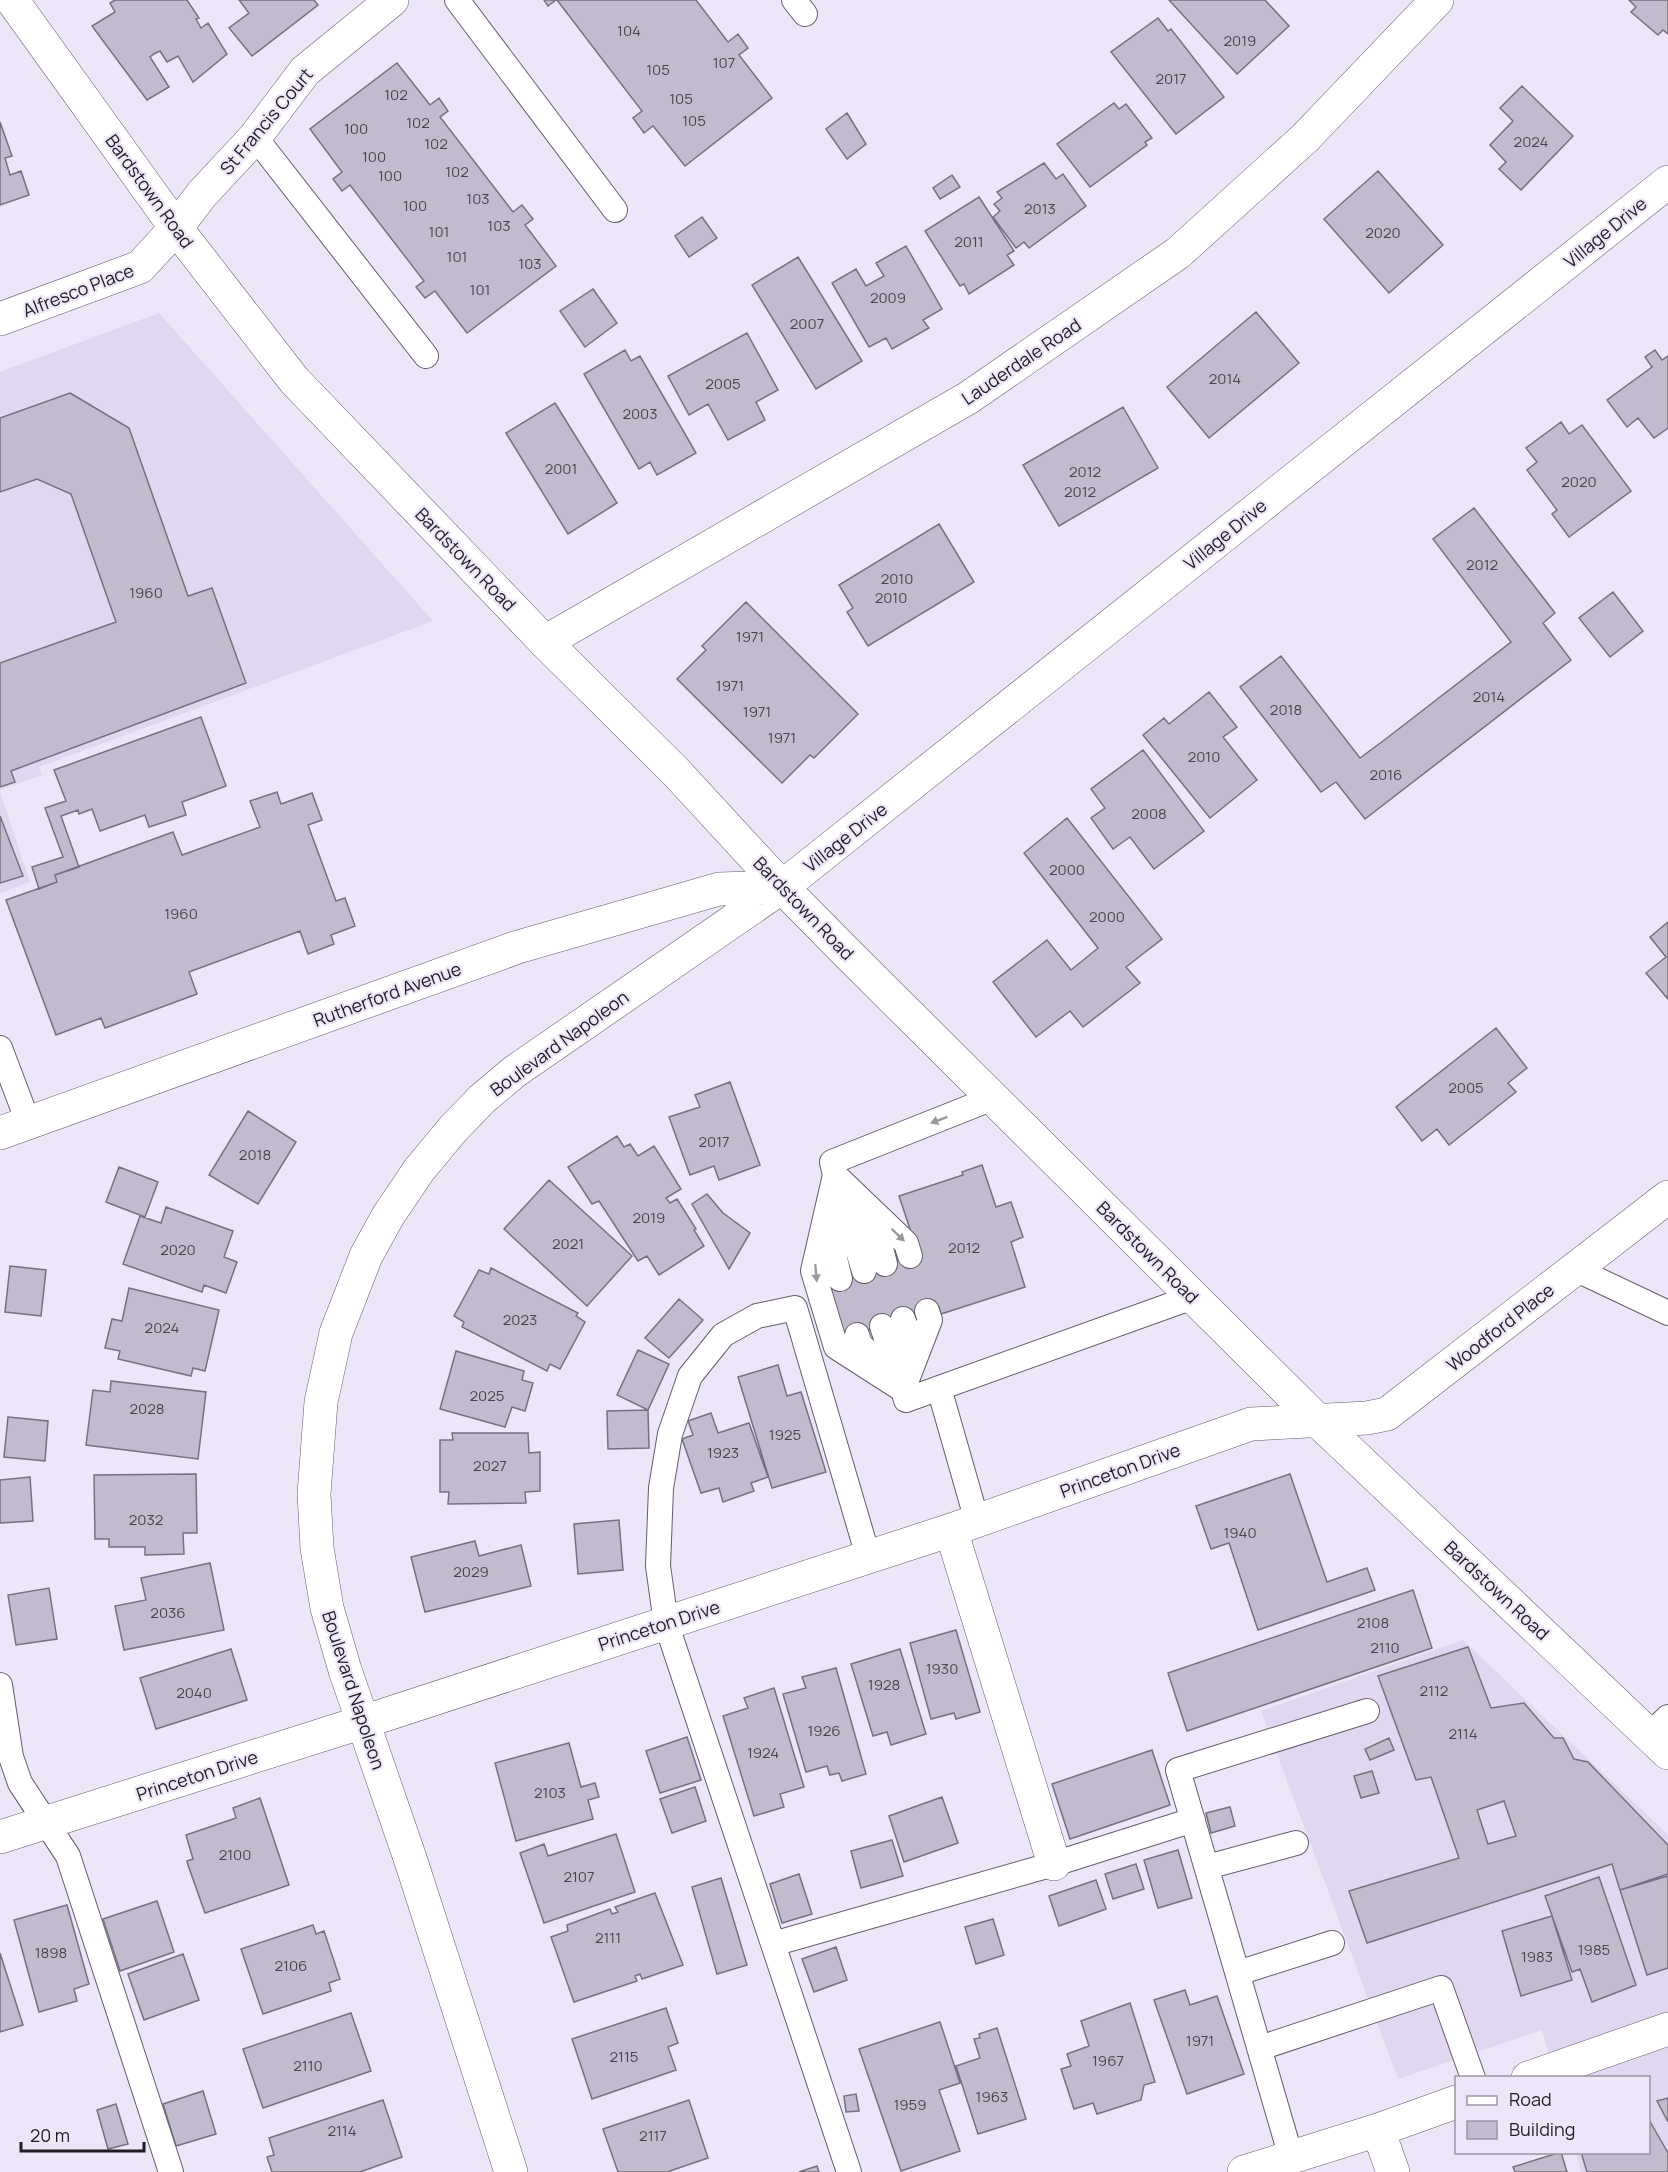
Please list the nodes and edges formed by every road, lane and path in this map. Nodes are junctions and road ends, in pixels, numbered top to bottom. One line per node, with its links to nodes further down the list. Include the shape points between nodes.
1 (12, 0): 8 (street, Bardstown Road)
2 (392, 0): 5 (street, St Francis Court, via 305,71)
3 (457, 0): 7 (lane)
4 (1437, 0): 11 (street, Lauderdale Road, via 1305,138 1178,254 968,398)
5 (255, 136): 8 (street, St Francis Court); 10 (lane)
6 (1668, 182): 12 (street, Village Drive)
7 (615, 210)
8 (176, 228): 9 (street, Alfresco Place, via 140,267); 11 (street, Bardstown Road, via 294,380)
9 (0, 319)
10 (426, 356)
11 (545, 642): 12 (street, Bardstown Road, via 676,772)
12 (782, 887): 14 (street, Bardstown Road); 15 (street, Rutherford Avenue, via 719,889 518,947); 35 (street, Boulevard Napoleon, via 514,1072 482,1099 419,1170 366,1256 336,1333 321,1402 314,1494 317,1548 327,1608)
13 (0, 1048): 15 (lane)
14 (993, 1098): 16 (lane, one-way to 16, via 832,1162); 22 (street, Bardstown Road)
15 (14, 1128)
16 (835, 1175): 18 (lane, one-way to 18, via 906,1243); 19 (lane, via 882,1252); 21 (lane, via 835,1259); 28 (lane, one-way to 28, via 813,1271 836,1347)
17 (1668, 1197): 20 (street, Woodford Place)
18 (910, 1256)
19 (875, 1267)
20 (1575, 1269): 24 (lane); 29 (street, Woodford Place, via 1387,1414)
21 (840, 1279)
22 (1193, 1297): 27 (lane); 29 (street, Bardstown Road)
23 (927, 1311): 28 (lane, via 930,1320)
24 (1668, 1313)
25 (893, 1322): 28 (lane)
26 (857, 1335): 28 (lane, via 860,1344)
27 (939, 1388): 28 (lane); 30 (lane)
28 (904, 1395)
29 (1318, 1421): 30 (street, Princeton Drive, via 1251,1424); 36 (street, Bardstown Road)
30 (964, 1525): 31 (street, Princeton Drive); 41 (street)
31 (868, 1557): 32 (street, Princeton Drive); 32 (lane, via 795,1308 757,1317 723,1335 690,1376 670,1434 661,1488 658,1566)
32 (666, 1623): 35 (street, Princeton Drive); 44 (lane)
33 (0, 1685): 38 (lane, via 11,1757 20,1783)
34 (1367, 1711): 37 (lane, via 1178,1770)
35 (363, 1722): 38 (street, Princeton Drive); 54 (street, Boulevard Napoleon)
36 (1662, 1735)
37 (1193, 1820): 41 (lane); 42 (lane)
38 (47, 1822): 39 (street, Princeton Drive); 53 (lane, via 68,1856)
39 (0, 1837)
40 (1296, 1843): 42 (lane)
41 (1054, 1864): 44 (lane)
42 (1207, 1867): 45 (lane)
43 (1332, 1943): 45 (lane)
44 (773, 1944): 55 (lane)
45 (1238, 1973): 47 (lane)
46 (1668, 2029): 49 (street)
47 (1260, 2048): 48 (lane, via 1441,1988); 52 (lane)
48 (1472, 2076)
49 (1534, 2076)
50 (1455, 2102): 51 (street)
51 (1378, 2130): 52 (street); 57 (street)
52 (1292, 2157): 56 (street)
53 (171, 2172)
54 (510, 2172)
55 (849, 2172)
56 (1244, 2172)
57 (1393, 2172)

